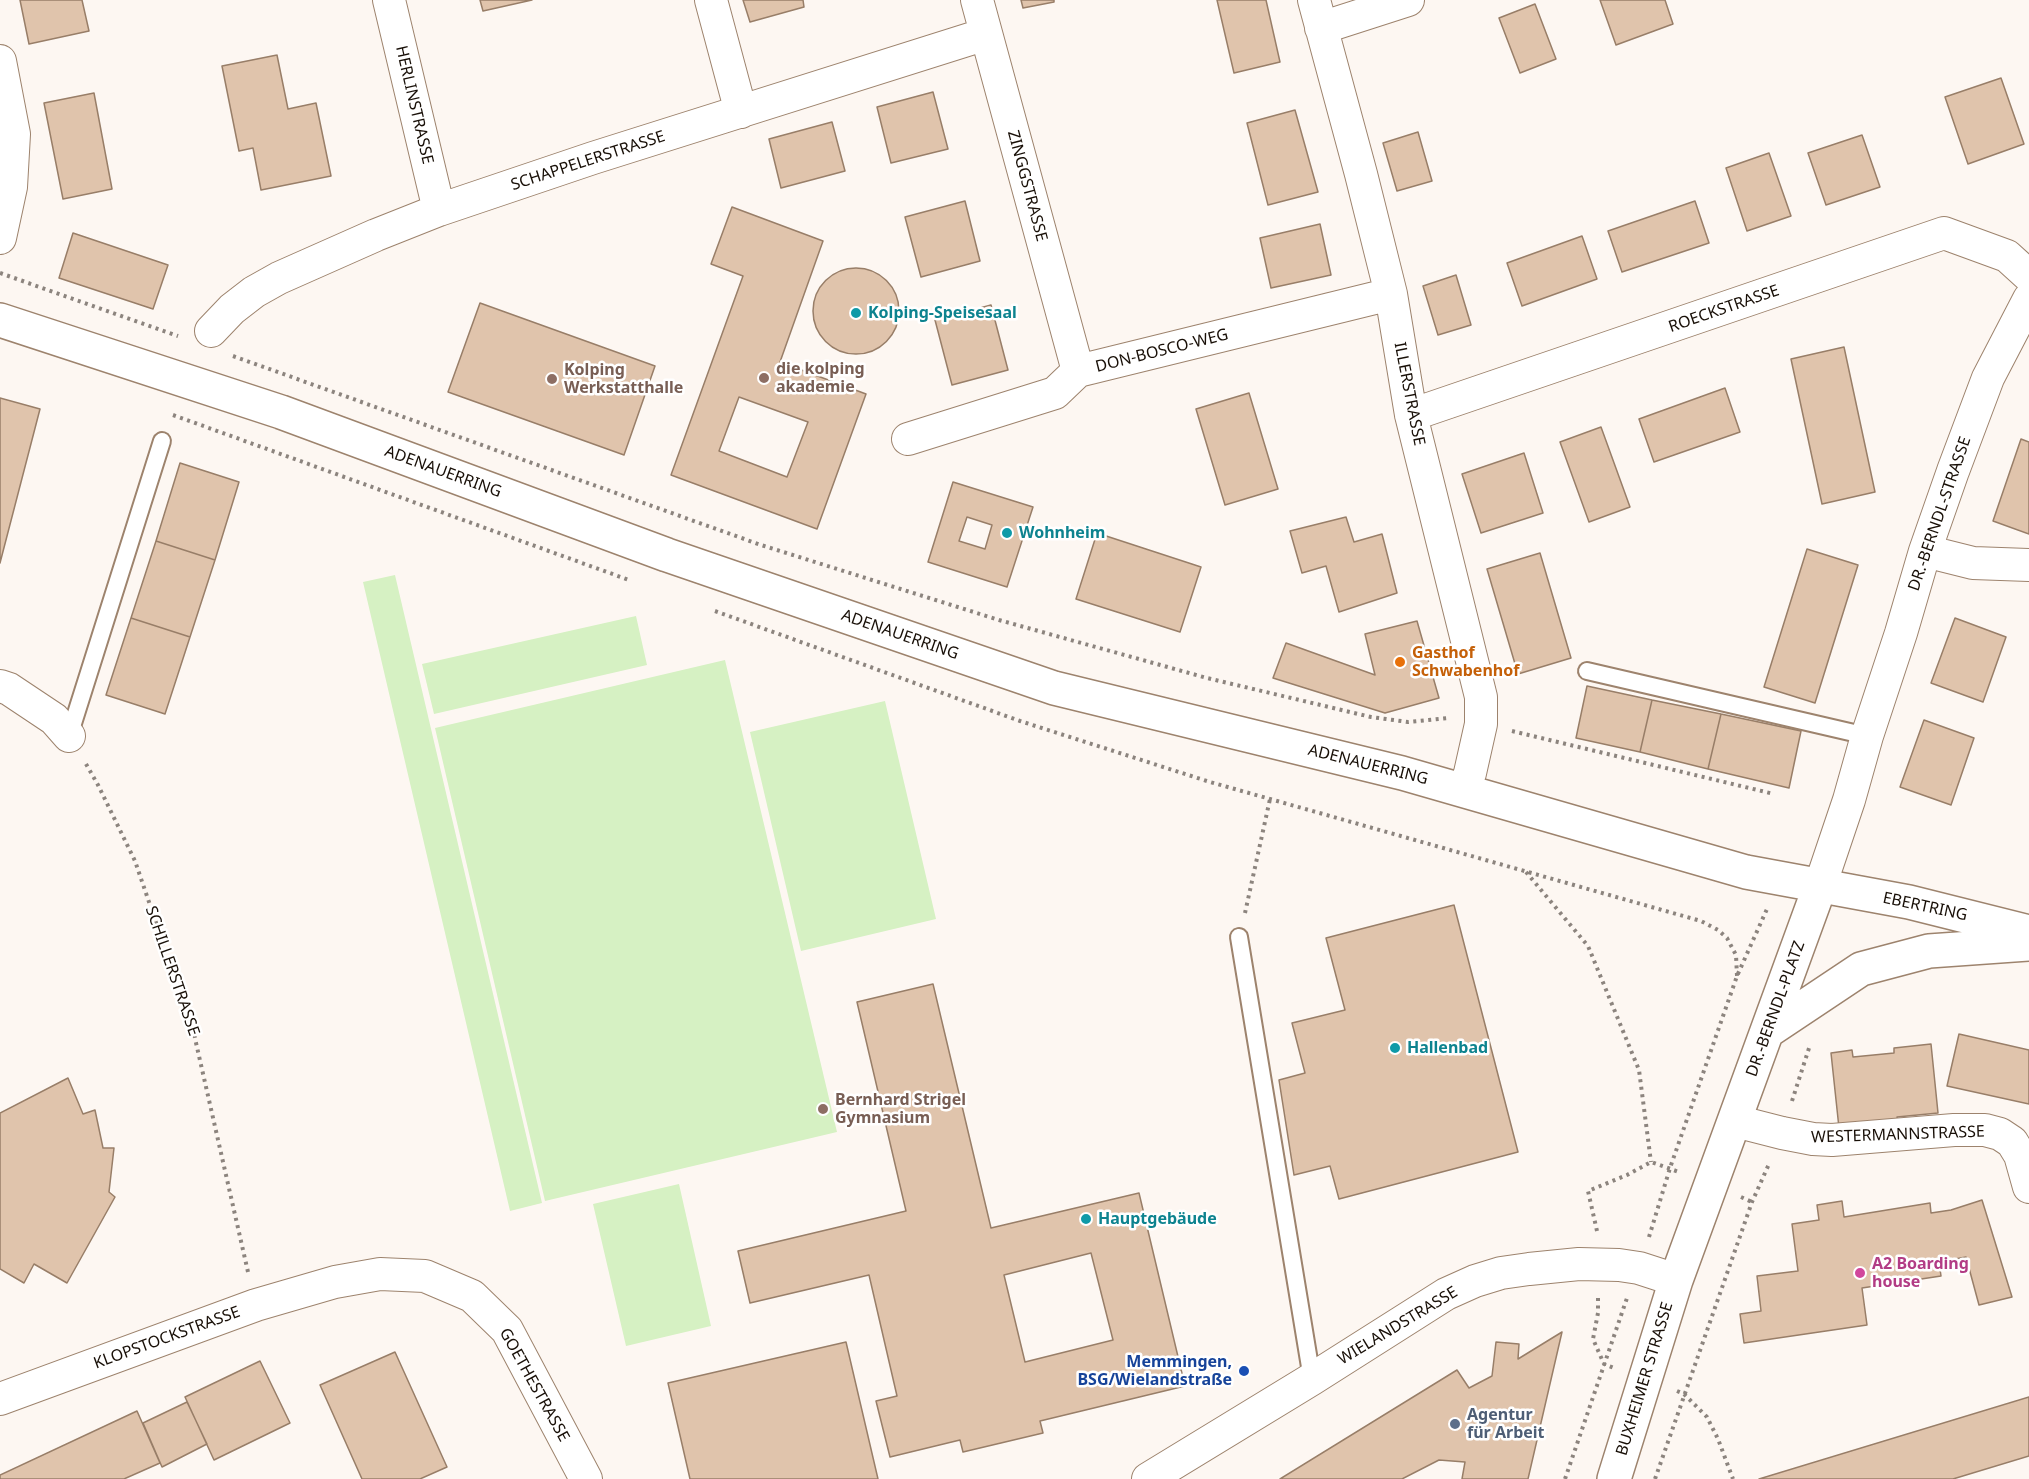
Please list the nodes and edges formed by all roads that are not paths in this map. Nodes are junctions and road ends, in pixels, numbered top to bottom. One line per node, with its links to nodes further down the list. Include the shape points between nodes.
1 (389, 0): 9 (street, HERLINSTRASSE)
2 (711, 0): 8 (street)
3 (977, 0): 6 (street, ZINGGSTRASSE)
4 (1408, 0): 5 (street)
5 (1317, 14): 12 (street, ILLERSTRASSE)
6 (986, 34): 8 (street, SCHAPPELERSTRASSE); 16 (street, ZINGGSTRASSE)
7 (0, 62): 10 (street, via 15,134 11,186)
8 (741, 112): 9 (street, SCHAPPELERSTRASSE)
9 (439, 210): 15 (street, SCHAPPELERSTRASSE, via 279,278)
10 (0, 238)
11 (2029, 276): 17 (street, ROECKSTRASSE, via 2007,256 1944,234)
12 (1391, 294): 16 (street, DON-BOSCO-WEG); 17 (street, ILLERSTRASSE)
13 (2029, 299): 20 (street, DR.-BERNDL-STRASSE, via 1988,378)
14 (0, 320): 26 (main road, ADENAUERRING, via 281,412 667,555 1054,688)
15 (199, 335)
16 (1078, 371): 18 (street, DON-BOSCO-WEG, via 1055,393)
17 (1411, 415): 26 (street, ILLERSTRASSE, via 1481,697 1481,724)
18 (908, 439)
19 (162, 441): 24 (lane)
20 (1925, 551): 21 (street, via 1973,564); 25 (street, DR.-BERNDL-STRASSE)
21 (2029, 565)
22 (1587, 672): 25 (lane)
23 (0, 686): 24 (street, via 54,719)
24 (69, 736)
25 (1867, 736): 27 (street, DR.-BERNDL-PLATZ)
26 (1464, 790): 27 (main road, ADENAUERRING, via 1746,872)
27 (1820, 886): 28 (main road, EBERTRING, via 1909,902); 31 (main road, DR.-BERNDL-PLATZ)
28 (2029, 932)
29 (1239, 937): 36 (lane)
30 (2029, 944): 31 (main road, via 1929,951 1861,969)
31 (1768, 1031): 32 (main road, DR.-BERNDL-PLATZ)
32 (1735, 1121): 33 (street, WESTERMANNSTRASSE, via 1832,1140 1985,1130 2012,1142); 34 (main road, DR.-BERNDL-PLATZ)
33 (2029, 1187)
34 (1676, 1280): 36 (street, WIELANDSTRASSE, via 1639,1268 1598,1264 1501,1273 1446,1294); 40 (main road, BUXHEIMER STRASSE)
35 (335, 1282): 37 (street, KLOPSTOCKSTRASSE, via 256,1305); 38 (street, GOETHESTRASSE, via 380,1274 425,1276 472,1296 507,1330)
36 (1312, 1379): 39 (street, WIELANDSTRASSE)
37 (0, 1399)
38 (586, 1479)
39 (1149, 1479)
40 (1614, 1479)

